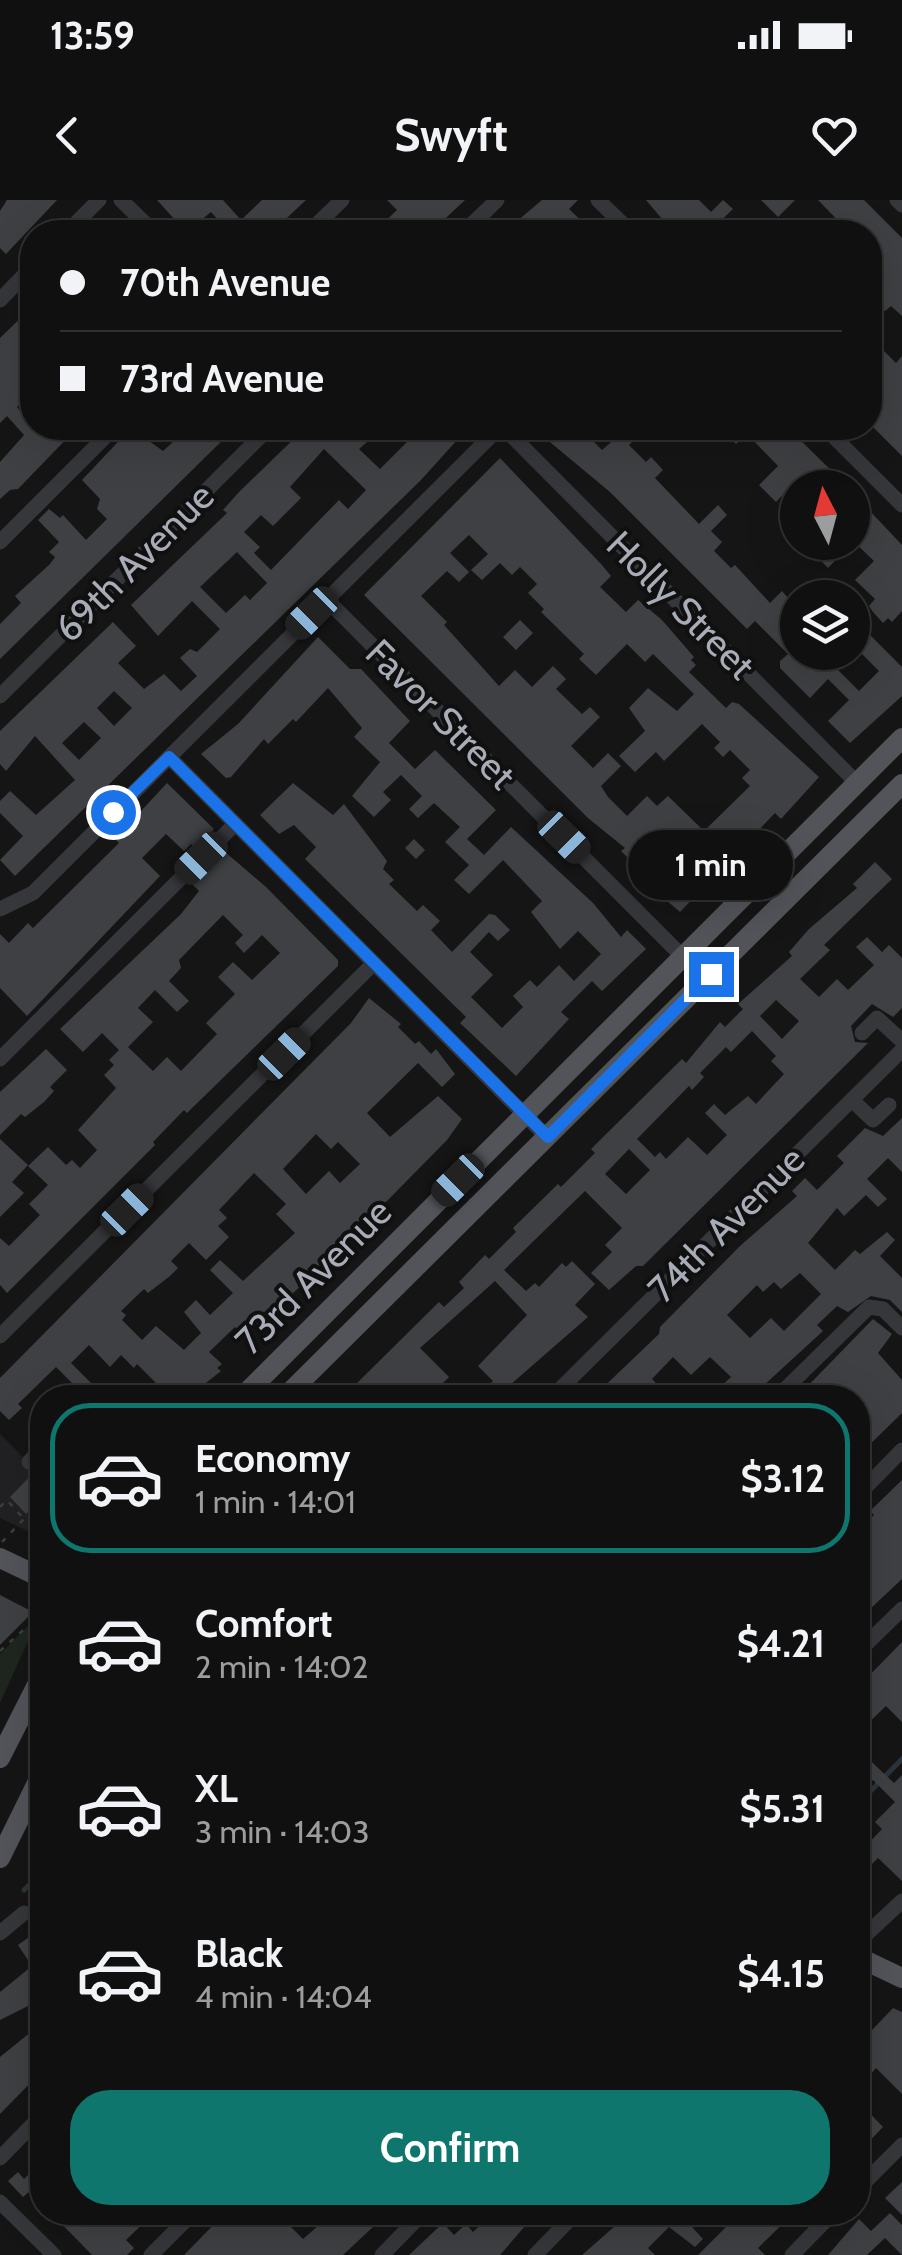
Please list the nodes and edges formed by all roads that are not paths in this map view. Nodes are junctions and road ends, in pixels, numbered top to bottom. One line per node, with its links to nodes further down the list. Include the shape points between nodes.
1 (100, 200): 6 (street)
2 (121, 200): 7 (street)
3 (342, 200): 8 (street)
4 (497, 200): 9 (street)
5 (598, 200): 10 (street)
6 (79, 220)
7 (142, 220)
8 (322, 220)
9 (476, 220)
10 (619, 220)
11 (20, 279): 12 (street)
12 (0, 300)
13 (102, 440): 19 (street)
14 (257, 440): 21 (street, 69th Avenue)
15 (489, 440): 20 (street)
16 (513, 440): 24 (street, Holly Street)
17 (838, 440): 18 (street)
18 (902, 505)
19 (0, 542)
20 (326, 599): 23 (street); 28 (street, Favor Street)
21 (0, 696)
22 (902, 738): 24 (main road, 73rd Avenue)
23 (169, 757): 26 (street); 27 (street, via 33,893)
24 (857, 783): 28 (main road, 73rd Avenue)
25 (902, 784): 37 (main road, 73rd Avenue)
26 (235, 824): 29 (street); 33 (street)
27 (0, 909)
28 (683, 957): 36 (main road, 73rd Avenue)
29 (374, 963): 36 (street); 39 (street)
30 (862, 1033): 31 (street, via 877,1018)
31 (902, 1041)
32 (902, 1050): 34 (street, 74th Avenue)
33 (0, 1059)
34 (852, 1100): 35 (street, via 873,1120); 42 (street, 74th Avenue)
35 (889, 1104)
36 (524, 1115): 37 (street); 40 (main road, 73rd Avenue)
37 (548, 1137): 41 (main road, 73rd Avenue)
38 (902, 1328): 43 (street, via 883,1309 869,1307)
39 (0, 1336)
40 (254, 1385)
41 (297, 1385)
42 (563, 1385)
43 (789, 1385)
44 (902, 1450): 45 (street)
45 (870, 1483)
46 (0, 1558): 47 (main road)
47 (30, 1572)
48 (902, 1609): 49 (street)
49 (870, 1640)
50 (30, 1699): 51 (main road)
51 (0, 1758)
52 (30, 1798): 53 (main road)
53 (0, 1858)
54 (902, 1901): 56 (street)
55 (24, 1913): 57 (street)
56 (870, 1931)
57 (0, 1933)
58 (870, 1963): 59 (main road)
59 (902, 1978)
60 (30, 2127): 62 (street)
61 (902, 2145): 63 (street)
62 (0, 2158)
63 (870, 2177)
64 (0, 2202): 69 (street)
65 (181, 2225): 70 (street)
66 (411, 2225): 71 (street)
67 (565, 2225): 72 (street)
68 (821, 2225): 73 (street)
69 (54, 2255)
70 (151, 2255)
71 (382, 2255)
72 (535, 2255)
73 (792, 2255)

